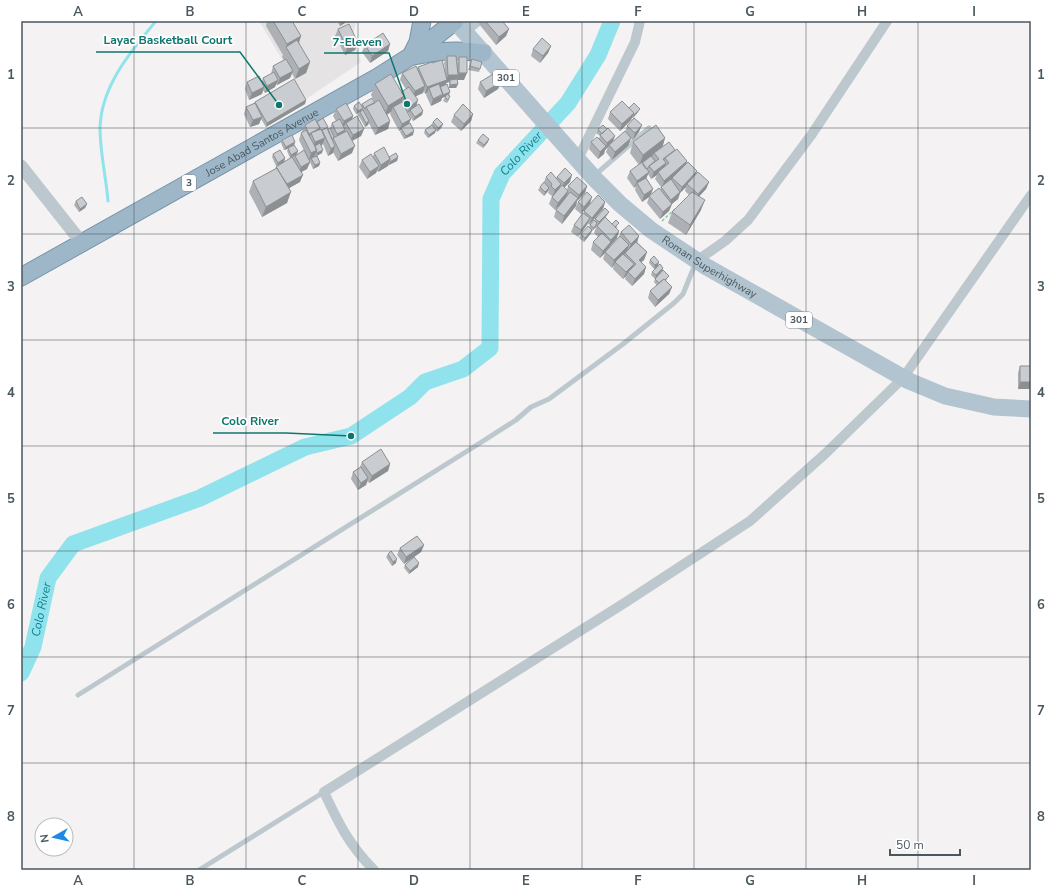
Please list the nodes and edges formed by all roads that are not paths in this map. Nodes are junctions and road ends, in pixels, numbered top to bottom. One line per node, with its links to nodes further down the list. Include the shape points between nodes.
1 (422, 21): 7 (highway, via 418,42)
2 (478, 21): 5 (street)
3 (640, 21): 9 (street, via 635,42)
4 (887, 21): 14 (street, via 812,134 748,220)
5 (458, 24): 6 (main road, Roman Superhighway / 301); 7 (highway, Jose Abad Santos Avenue / 3)
6 (483, 52): 7 (highway, via 459,49); 9 (main road, Roman Superhighway / 301)
7 (410, 57): 13 (highway, Jose Abad Santos Avenue / 3, via 357,90)
8 (649, 128): 11 (lane)
9 (576, 156): 11 (main road, Roman Superhighway / 301)
10 (21, 166): 13 (street)
11 (593, 177): 14 (main road, Roman Superhighway / 301, via 651,230)
12 (1031, 195): 16 (street)
13 (82, 243): 15 (highway, Jose Abad Santos Avenue / 3)
14 (701, 261): 16 (main road, Roman Superhighway / 301); 18 (lane, via 683,294 674,303 549,399 530,407 516,420 480,443)
15 (21, 277)
16 (899, 376): 17 (main road, Roman Superhighway / 301, via 945,396 994,407); 19 (street, via 826,453 750,521)
17 (1024, 409)
18 (78, 695)
19 (324, 792): 20 (lane); 21 (street, via 343,832)
20 (199, 870)
21 (374, 870)

